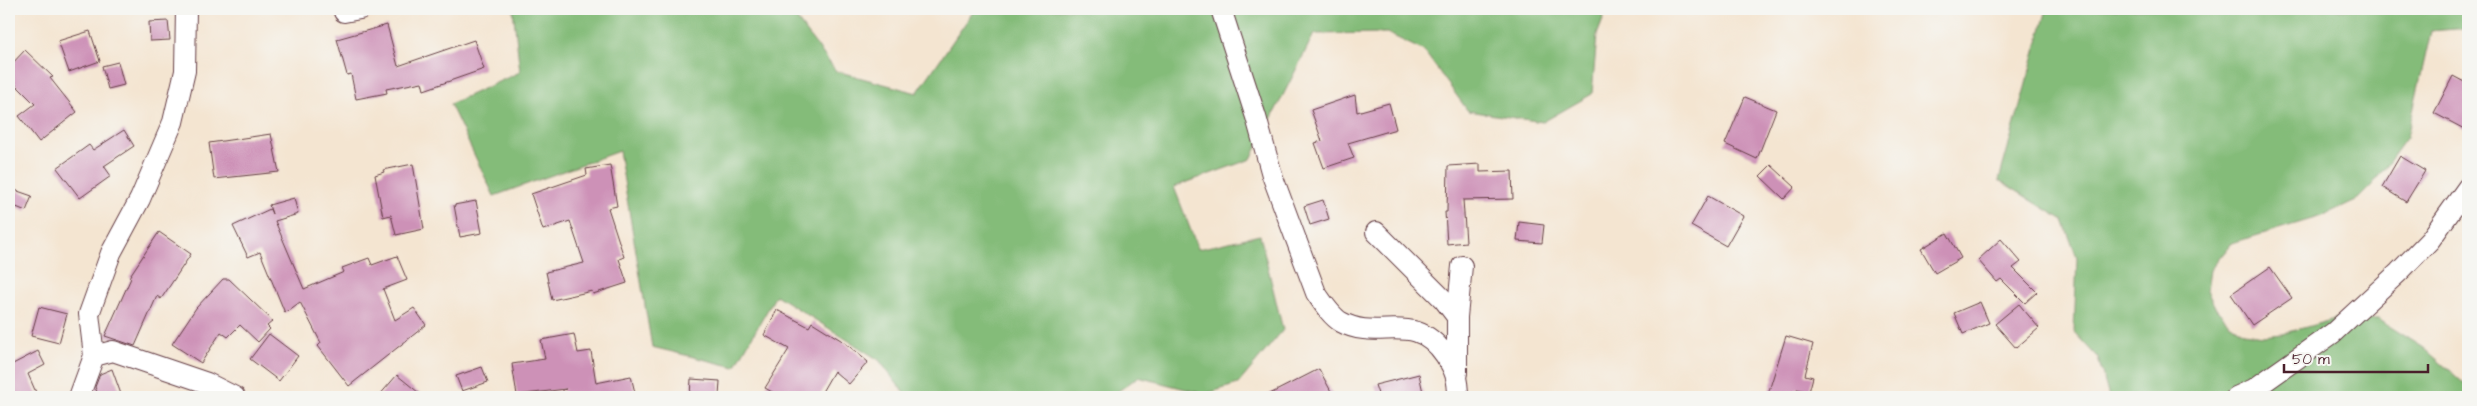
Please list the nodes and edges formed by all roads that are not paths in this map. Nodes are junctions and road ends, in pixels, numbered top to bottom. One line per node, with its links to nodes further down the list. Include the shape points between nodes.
1 (186, 9): 7 (street, via 185,71 173,122 112,254 89,314)
2 (1220, 9): 8 (street, via 1272,175 1316,293 1325,307 1340,322 1359,329 1394,328 1421,332 1438,345)
3 (2468, 187): 12 (street, via 2430,240 2333,333 2254,389)
4 (1376, 232): 6 (street)
5 (1462, 266): 6 (street)
6 (1457, 317): 8 (street)
7 (94, 356): 9 (street); 10 (street, via 113,351 207,383)
8 (1457, 372): 11 (street)
9 (79, 397)
10 (235, 397)
11 (1458, 397)
12 (2236, 397)

